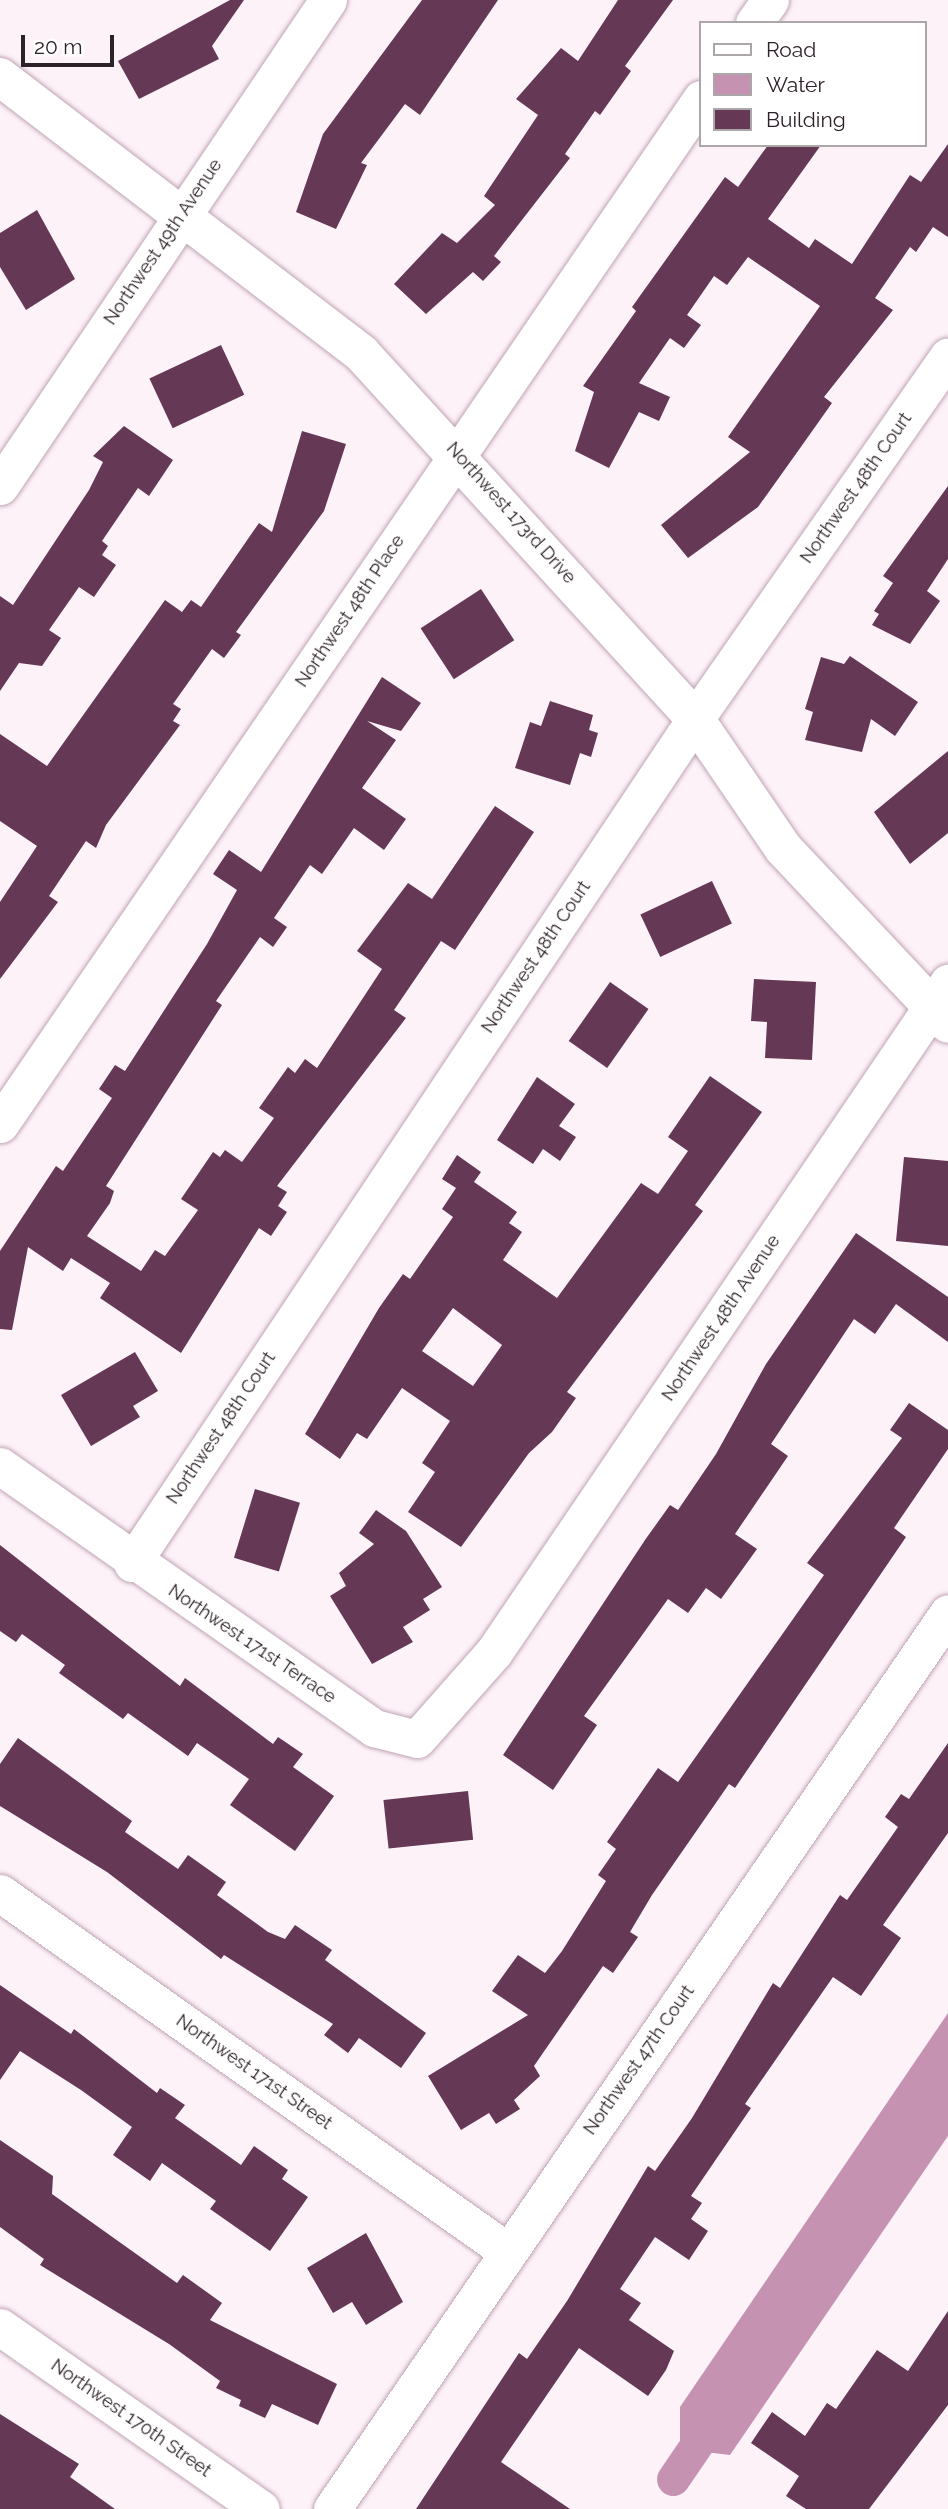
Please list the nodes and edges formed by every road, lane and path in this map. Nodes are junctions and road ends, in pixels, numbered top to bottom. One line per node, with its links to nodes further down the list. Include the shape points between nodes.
1 (328, 0): 6 (street, Northwest 49th Avenue)
2 (770, 0): 3 (street)
3 (755, 21)
4 (0, 78): 6 (street, Northwest 173rd Drive)
5 (699, 102): 8 (street, Northwest 48th Place)
6 (181, 214): 8 (street, Northwest 173rd Drive, via 362,354); 9 (street, Northwest 49th Avenue)
7 (948, 356): 10 (street, Northwest 48th Court)
8 (457, 453): 10 (street, Northwest 173rd Drive); 12 (street, Northwest 48th Place)
9 (0, 486)
10 (695, 719): 11 (street, Northwest 173rd Drive, via 783,848); 14 (street, Northwest 48th Court)
11 (942, 1005): 16 (street, Northwest 48th Avenue)
12 (0, 1124)
13 (0, 1466): 14 (street, Northwest 171st Terrace)
14 (132, 1563): 16 (street, Northwest 171st Terrace, via 385,1731 417,1739)
15 (948, 1613): 18 (street, Northwest 47th Court)
16 (494, 1652)
17 (0, 1893): 18 (street, Northwest 171st Street)
18 (507, 2251): 21 (street, Northwest 47th Court)
19 (0, 2327): 20 (street, Northwest 170th Street)
20 (261, 2509)
21 (332, 2509)

